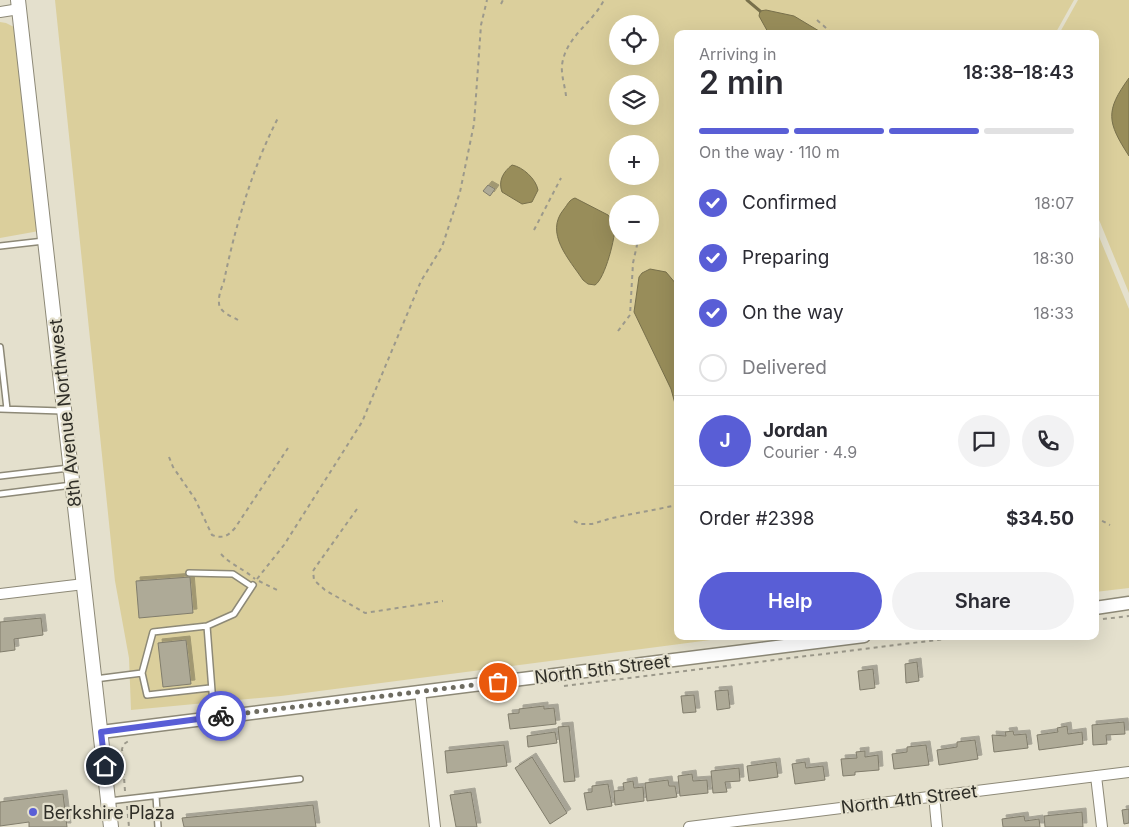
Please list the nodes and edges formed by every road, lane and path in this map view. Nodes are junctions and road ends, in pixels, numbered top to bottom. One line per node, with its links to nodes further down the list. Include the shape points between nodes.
1 (487, 0): 36 (path, via 481,25 474,124 460,192 442,247 421,281 362,422 284,545)
2 (503, 0): 4 (path)
3 (604, 0): 9 (path, via 570,41 562,66)
4 (501, 4)
5 (19, 5): 6 (street); 13 (main road, 8th Avenue Northwest)
6 (0, 12)
7 (818, 20): 8 (path)
8 (829, 30)
9 (566, 96)
10 (278, 118): 16 (path, via 255,172 219,300 222,310)
11 (561, 178): 12 (path)
12 (534, 230)
13 (45, 241): 15 (lane); 21 (main road, 8th Avenue Northwest)
14 (637, 245): 17 (path, via 630,315)
15 (0, 246)
16 (238, 320)
17 (618, 331)
18 (0, 347): 20 (lane)
19 (0, 409): 20 (lane)
20 (7, 409): 21 (lane)
21 (65, 411): 24 (main road, 8th Avenue Northwest)
22 (288, 448): 23 (path, via 235,528 219,538 212,535)
23 (169, 457)
24 (71, 468): 25 (lane); 26 (main road, 8th Avenue Northwest)
25 (0, 476)
26 (73, 485): 27 (lane); 35 (main road, 8th Avenue Northwest)
27 (0, 494)
28 (674, 506): 31 (path, via 592,524)
29 (357, 509): 39 (path, via 316,565 314,580 365,613)
30 (1099, 519): 32 (path)
31 (574, 521)
32 (1110, 525)
33 (221, 554): 36 (path, via 230,563 243,568)
34 (189, 573): 36 (lane, via 232,574)
35 (84, 584): 38 (street); 48 (main road, 8th Avenue Northwest)
36 (254, 584): 37 (path); 44 (lane, via 234,614)
37 (277, 590)
38 (0, 594)
39 (443, 601)
40 (1129, 604): 41 (street)
41 (1099, 608)
42 (1129, 616): 43 (path)
43 (1099, 620)
44 (208, 626): 47 (lane, via 153,632); 50 (lane)
45 (832, 640): 51 (street, North 5th Street)
46 (936, 640): 49 (path)
47 (142, 674): 48 (lane); 50 (lane, via 147,695)
48 (95, 679): 53 (main road, 8th Avenue Northwest)
49 (558, 686)
50 (210, 688): 52 (lane)
51 (420, 691): 52 (street, North 5th Street); 66 (street)
52 (214, 717): 53 (street, North 5th Street)
53 (101, 732): 61 (main road, 8th Avenue Northwest)
54 (130, 740): 60 (path, via 122,749)
55 (1129, 772): 56 (street, North 4th Street)
56 (1096, 776): 58 (street, North 4th Street); 69 (street)
57 (300, 779): 59 (lane)
58 (934, 795): 62 (street, North 4th Street); 68 (street)
59 (156, 796): 60 (lane); 65 (lane)
60 (126, 799): 61 (lane); 64 (path)
61 (108, 801): 63 (main road, 8th Avenue Northwest)
62 (766, 822): 67 (street, North 4th Street)
63 (112, 827)
64 (129, 827)
65 (158, 827)
66 (435, 827)
67 (688, 827)
68 (937, 827)
69 (1102, 827)

